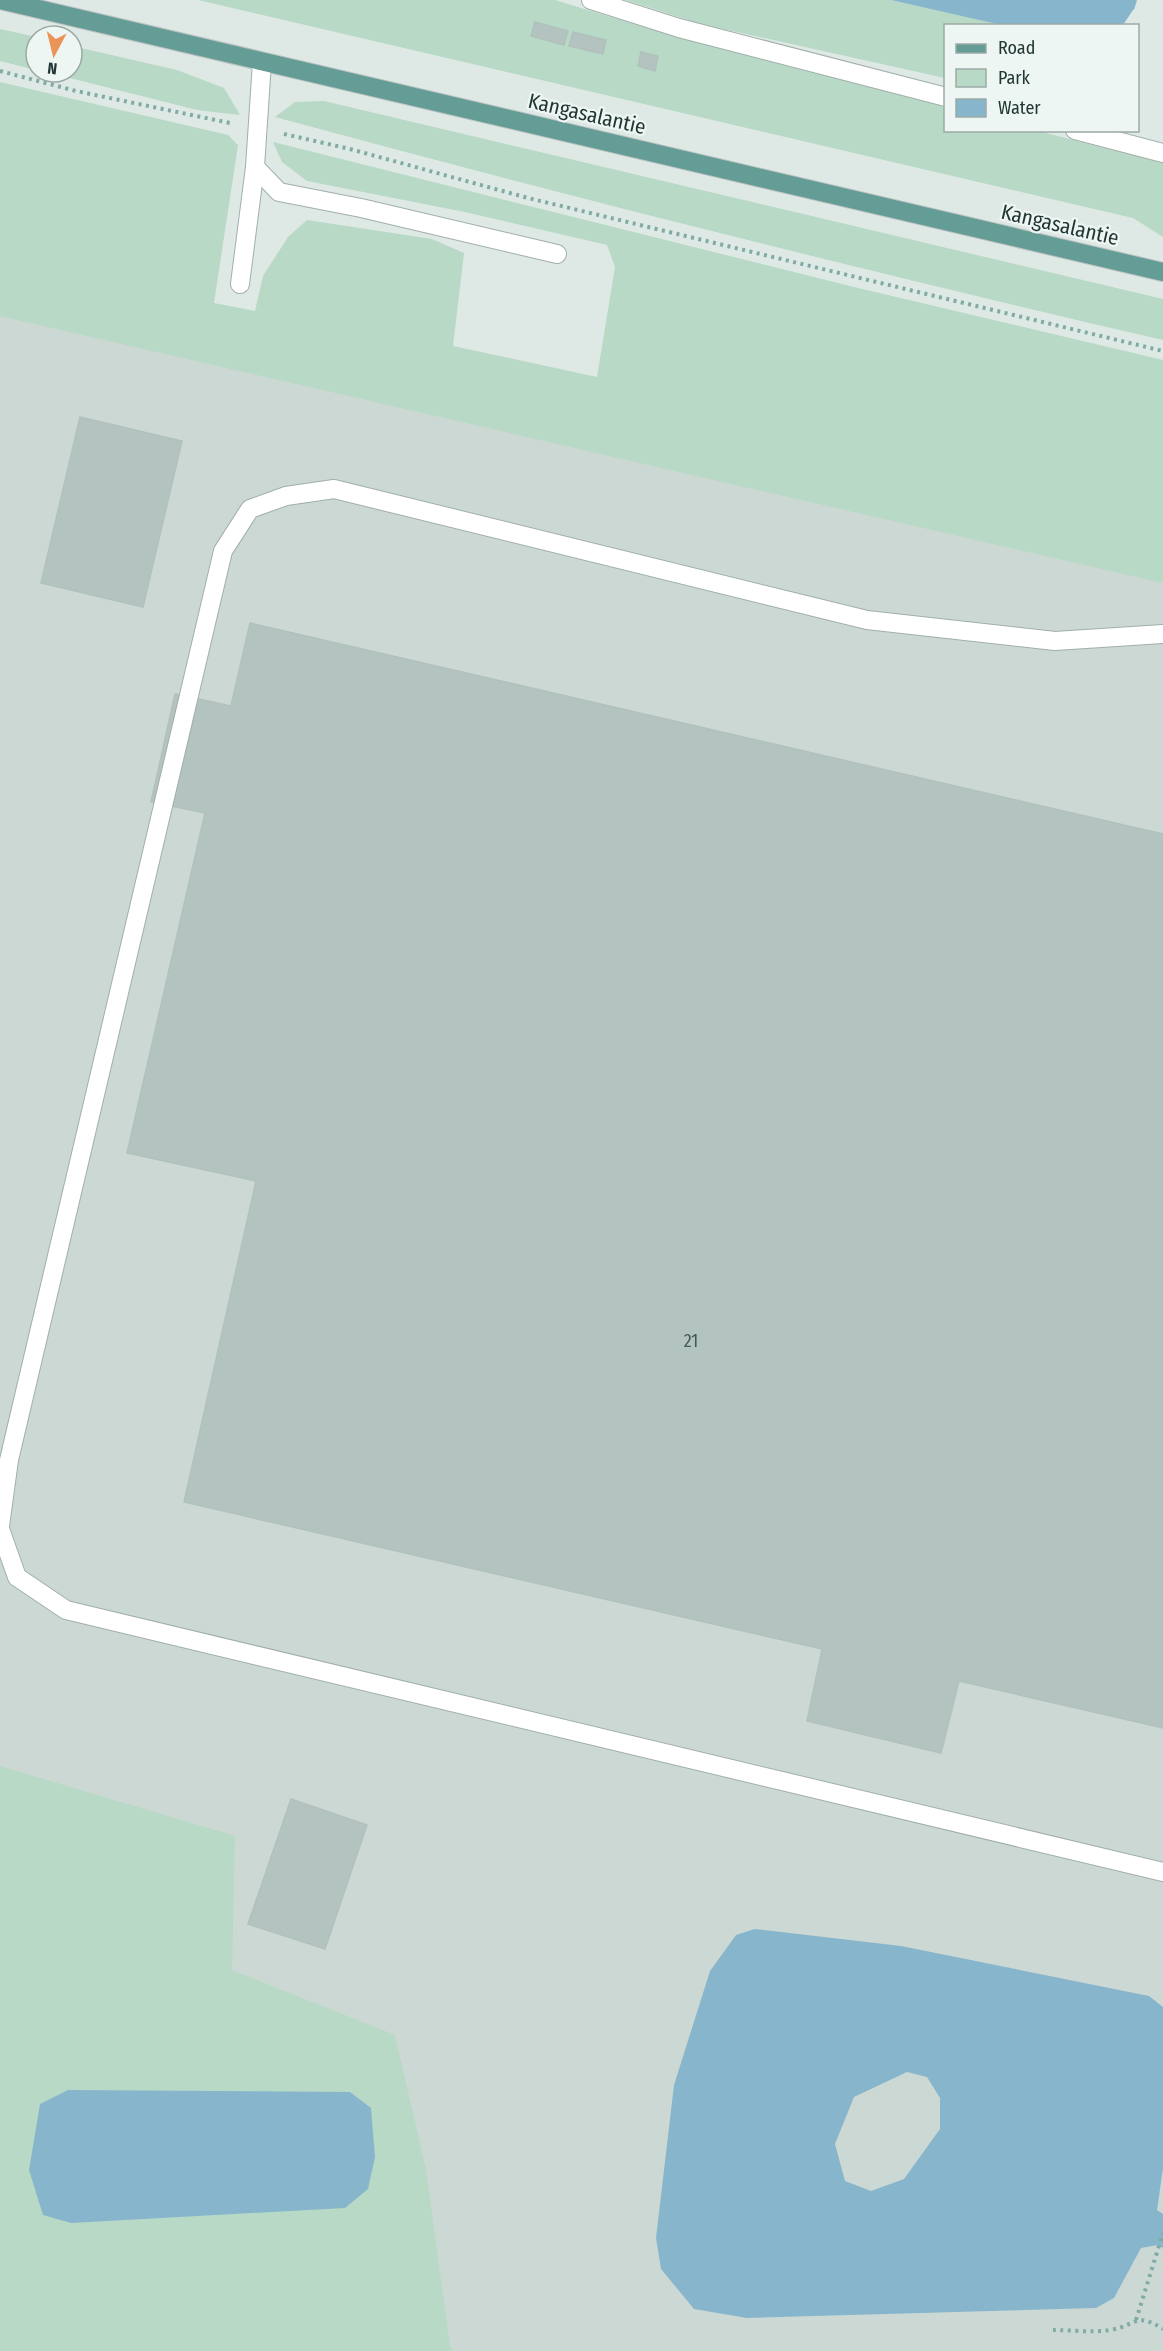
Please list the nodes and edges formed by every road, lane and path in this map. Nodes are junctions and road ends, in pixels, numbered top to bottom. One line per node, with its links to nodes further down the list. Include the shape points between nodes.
1 (0, 0): 3 (main road, Kangasalantie)
2 (591, 0): 5 (lane, via 679,28)
3 (262, 62): 6 (lane); 11 (main road, Kangasalantie)
4 (0, 71): 6 (path, via 171,112)
5 (944, 97)
6 (258, 128): 9 (lane); 13 (path, via 528,198)
7 (1083, 132): 8 (lane)
8 (1163, 153)
9 (255, 167): 10 (lane, via 279,192); 12 (lane)
10 (557, 254)
11 (1163, 272)
12 (240, 284)
13 (1163, 351)
14 (1163, 634): 15 (lane, via 1055,641 867,620 334,489 286,496 250,509 223,551 9,1460)
15 (0, 1527): 16 (lane, via 17,1577 66,1610)
16 (1163, 1872)
17 (1163, 2233): 18 (path)
18 (1136, 2320): 19 (path, via 1151,2321); 20 (path, via 1111,2330)
19 (1163, 2329)
20 (1053, 2330)

